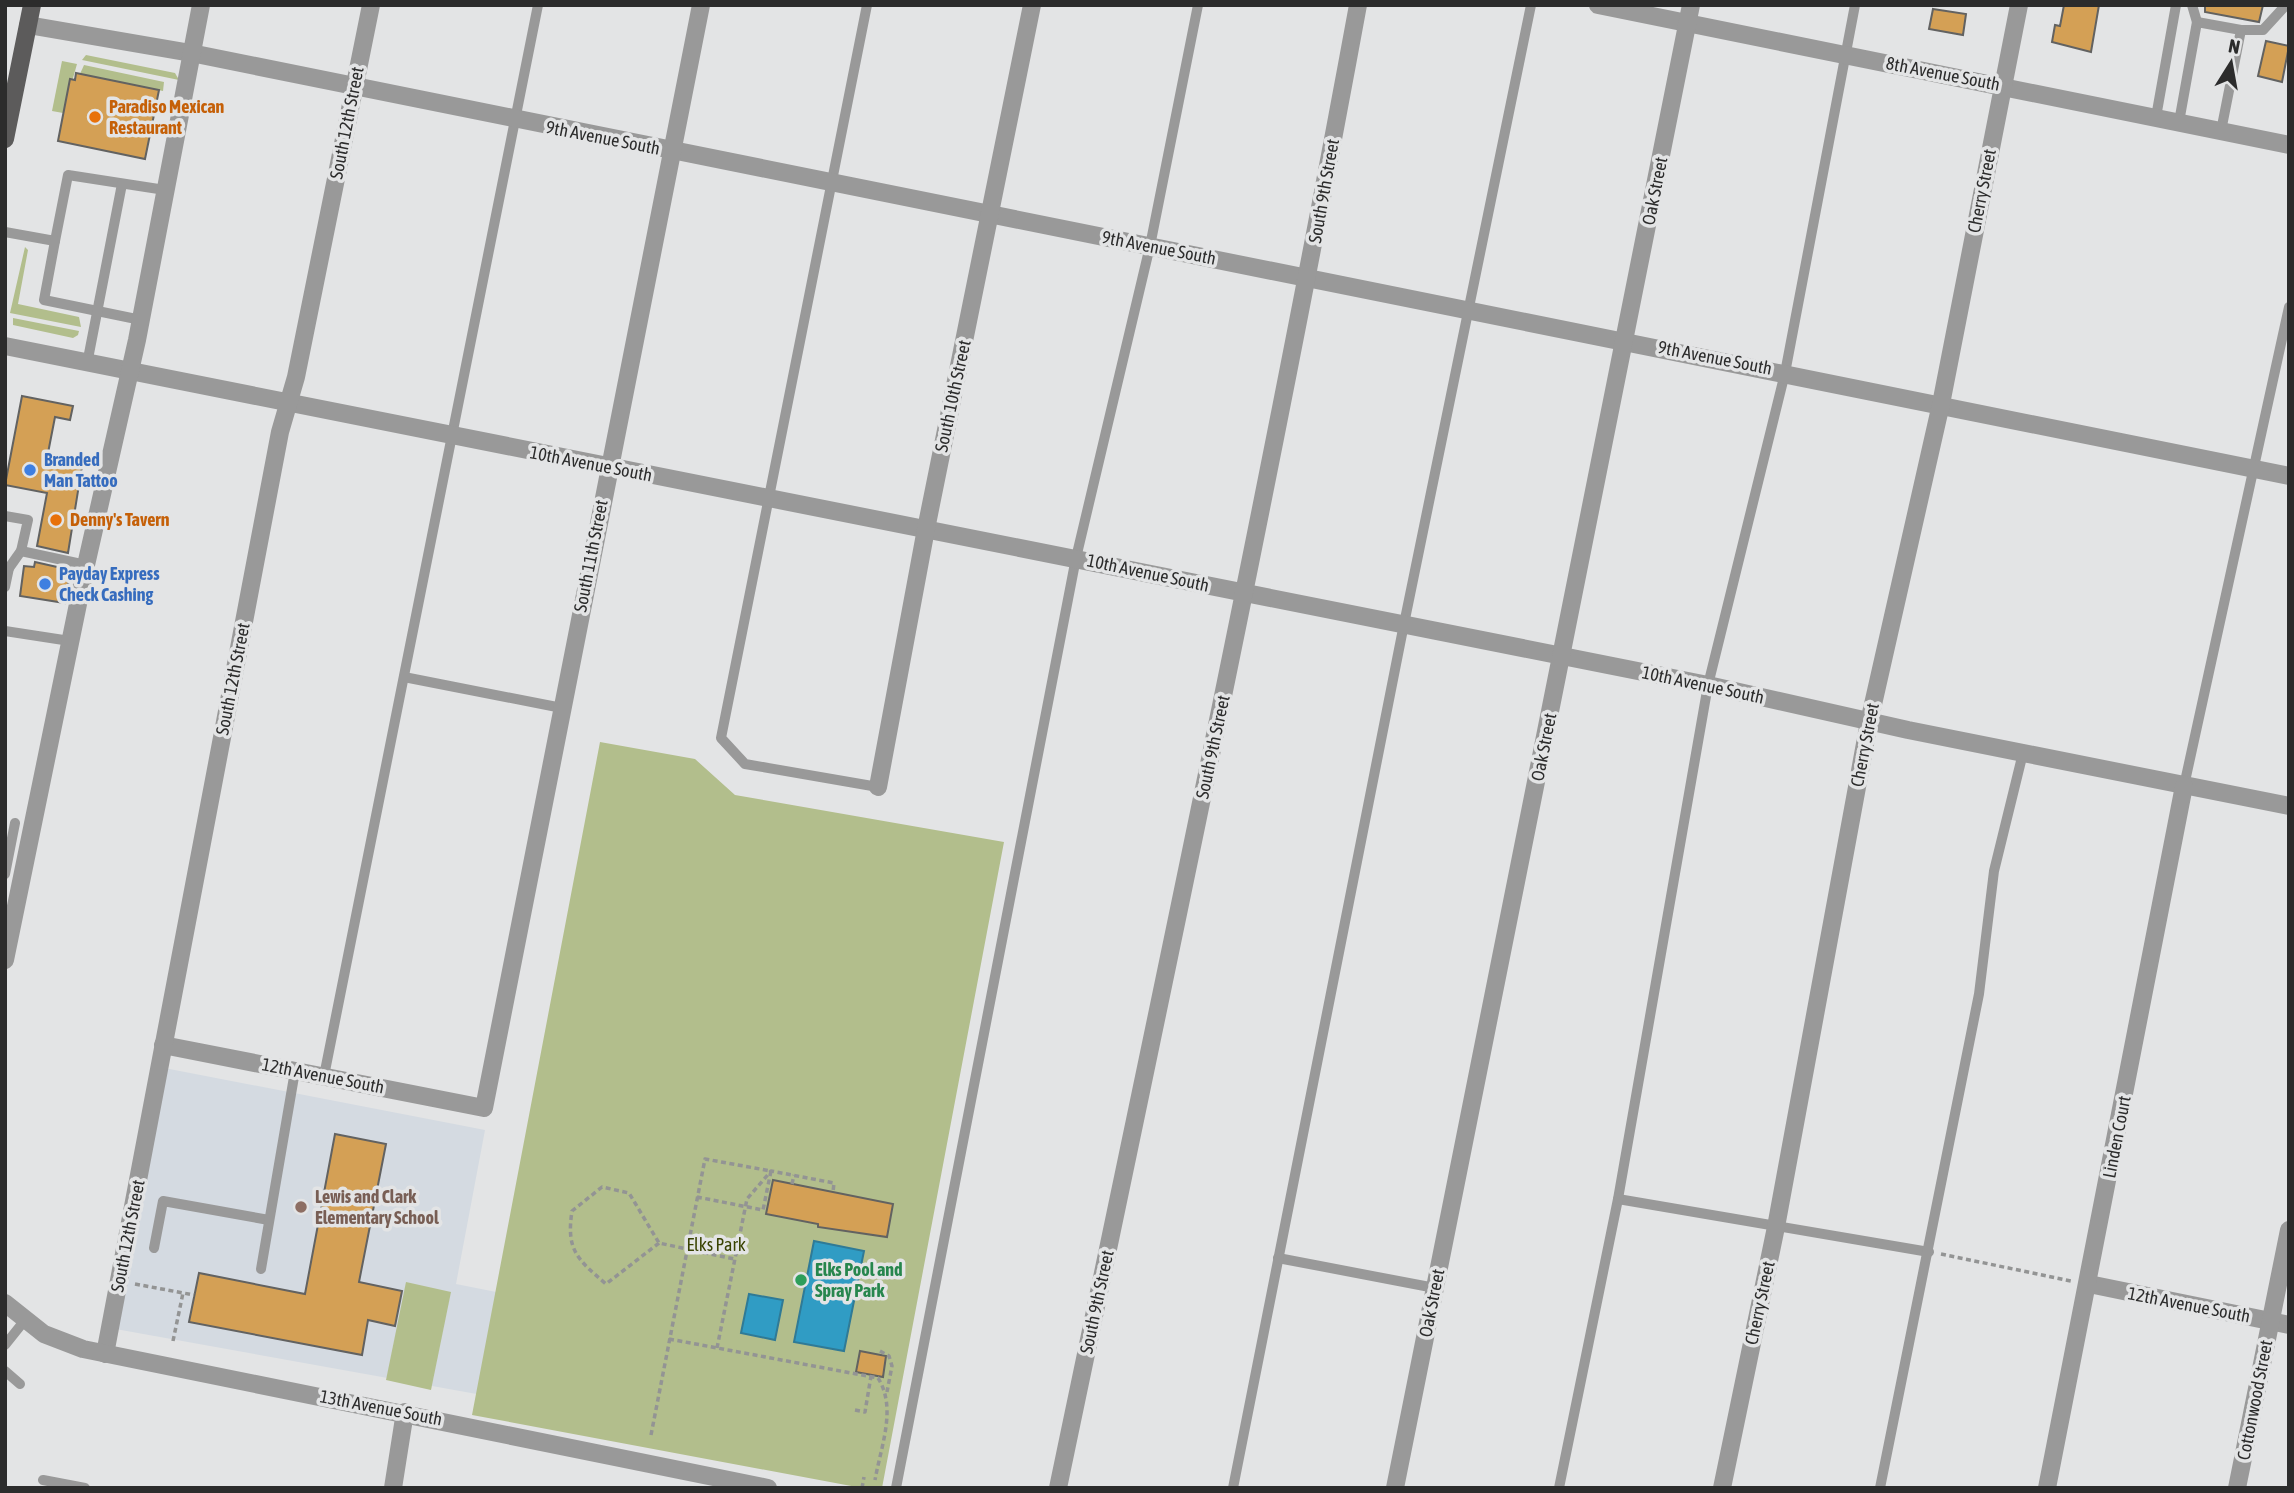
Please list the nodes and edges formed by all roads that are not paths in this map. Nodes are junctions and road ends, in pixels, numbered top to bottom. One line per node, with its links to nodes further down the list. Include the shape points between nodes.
1 (32, 5): 19 (main road)
2 (201, 5): 21 (street)
3 (371, 5): 24 (street, South 12th Street)
4 (538, 5): 26 (lane)
5 (701, 5): 31 (street, South 11th Street)
6 (867, 5): 32 (lane)
7 (1032, 5): 35 (street, South 10th Street)
8 (1198, 5): 38 (lane)
9 (1358, 5): 39 (street, South 9th Street)
10 (1531, 5): 41 (lane)
11 (1598, 5): 17 (street, 8th Avenue South)
12 (1855, 5): 22 (lane)
13 (2019, 5): 23 (street, Cherry Street)
14 (2176, 5): 25 (lane)
15 (2192, 5): 18 (lane)
16 (2286, 5): 20 (lane, via 2263,30)
17 (1689, 14): 22 (street, 8th Avenue South); 44 (street, Oak Street)
18 (2197, 22): 20 (lane); 27 (lane)
19 (28, 25): 21 (street, 9th Avenue South); 29 (main road)
20 (2241, 30): 28 (lane)
21 (191, 53): 24 (street, 9th Avenue South); 34 (street)
22 (1846, 55): 23 (street, 8th Avenue South); 48 (lane)
23 (2003, 86): 25 (street, 8th Avenue South); 50 (street, Cherry Street)
24 (355, 88): 26 (street, 9th Avenue South); 49 (street, South 12th Street)
25 (2156, 117): 27 (street, 8th Avenue South)
26 (516, 120): 31 (street, 9th Avenue South); 51 (lane)
27 (2179, 122): 28 (street, 8th Avenue South)
28 (2221, 131): 30 (street, 8th Avenue South)
29 (5, 139)
30 (2289, 145)
31 (672, 152): 32 (street, 9th Avenue South); 52 (street, South 11th Street)
32 (833, 183): 35 (street, 9th Avenue South); 55 (lane)
33 (122, 184): 34 (lane); 37 (lane, via 68,175); 42 (lane)
34 (165, 190): 43 (street)
35 (991, 214): 38 (street, 9th Avenue South); 57 (street, South 10th Street)
36 (5, 232): 37 (lane)
37 (55, 241): 42 (lane, via 44,300)
38 (1150, 246): 39 (street, 9th Avenue South); 59 (lane)
39 (1308, 278): 41 (street, 9th Avenue South); 63 (street, South 9th Street)
40 (2289, 307): 53 (lane)
41 (1468, 309): 44 (street, 9th Avenue South); 64 (lane)
42 (98, 311): 43 (lane); 46 (lane)
43 (141, 320): 47 (street)
44 (1626, 340): 48 (street, 9th Avenue South); 67 (street, Oak Street)
45 (5, 346): 46 (street, 10th Avenue South)
46 (87, 364): 47 (street, 10th Avenue South)
47 (130, 373): 49 (street, 10th Avenue South); 60 (street)
48 (1785, 373): 50 (street, 9th Avenue South); 69 (lane)
49 (288, 400): 51 (street, 10th Avenue South); 79 (street, South 12th Street)
50 (1941, 404): 53 (street, 9th Avenue South); 71 (street, Cherry Street)
51 (452, 437): 52 (street, 10th Avenue South); 68 (lane)
52 (609, 468): 55 (street, 10th Avenue South); 70 (street, South 11th Street)
53 (2256, 469): 54 (street, 9th Avenue South); 73 (lane)
54 (2289, 476)
55 (771, 499): 57 (street, 10th Avenue South); 74 (lane, via 721,738 745,764)
56 (5, 516): 58 (lane, via 28,520)
57 (926, 529): 59 (street, 10th Avenue South); 74 (street, South 10th Street)
58 (21, 551): 60 (lane); 61 (lane)
59 (1076, 558): 63 (street, 10th Avenue South); 106 (lane)
60 (86, 565): 66 (street)
61 (7, 568): 62 (lane)
62 (5, 587)
63 (1245, 593): 64 (street, 10th Avenue South); 107 (street, South 9th Street)
64 (1404, 624): 67 (street, 10th Avenue South); 89 (lane)
65 (5, 631): 66 (lane)
66 (70, 640): 76 (street)
67 (1562, 655): 69 (street, 10th Avenue South); 92 (street, Oak Street)
68 (404, 677): 70 (lane); 81 (lane)
69 (1708, 685): 71 (street, 10th Avenue South); 83 (lane)
70 (562, 708): 82 (street, South 11th Street)
71 (1869, 722): 72 (street, 10th Avenue South); 85 (street, Cherry Street)
72 (2023, 753): 73 (street, 10th Avenue South); 88 (lane, via 1994,871 1979,994)
73 (2184, 786): 75 (street, 10th Avenue South); 91 (street, Linden Court)
74 (878, 787)
75 (2289, 806)
76 (18, 823): 77 (lane); 78 (street)
77 (5, 874)
78 (5, 960)
79 (163, 1045): 80 (street, 12th Avenue South); 98 (street, South 12th Street)
80 (295, 1071): 81 (street, 12th Avenue South); 84 (lane)
81 (324, 1076): 82 (street, 12th Avenue South)
82 (484, 1108)
83 (1618, 1199): 85 (lane); 110 (lane)
84 (269, 1220): 87 (lane, via 163,1201); 90 (lane)
85 (1776, 1227): 88 (lane); 111 (street, Cherry Street)
86 (2289, 1230): 95 (street, Cottonwood Street)
87 (154, 1248)
88 (1929, 1252): 112 (lane)
89 (1278, 1258): 92 (lane); 108 (lane)
90 (261, 1269)
91 (2089, 1284): 95 (street, 12th Avenue South); 113 (street, Linden Court)
92 (1435, 1288): 109 (street, Oak Street)
93 (5, 1303): 94 (street, 13th Avenue South)
94 (25, 1321): 97 (lane); 98 (street, 13th Avenue South, via 63,1343)
95 (2271, 1321): 96 (street, 12th Avenue South); 114 (street, Cottonwood Street)
96 (2289, 1325)
97 (5, 1345)
98 (105, 1354): 101 (street, 13th Avenue South)
99 (5, 1371): 100 (lane)
100 (20, 1384)
101 (405, 1412): 104 (street); 105 (street, 13th Avenue South)
102 (43, 1480): 103 (lane)
103 (85, 1488)
104 (393, 1488)
105 (768, 1488)
106 (896, 1488)
107 (1058, 1488)
108 (1233, 1488)
109 (1395, 1488)
110 (1559, 1488)
111 (1722, 1488)
112 (1880, 1488)
113 (2047, 1488)
114 (2237, 1488)

